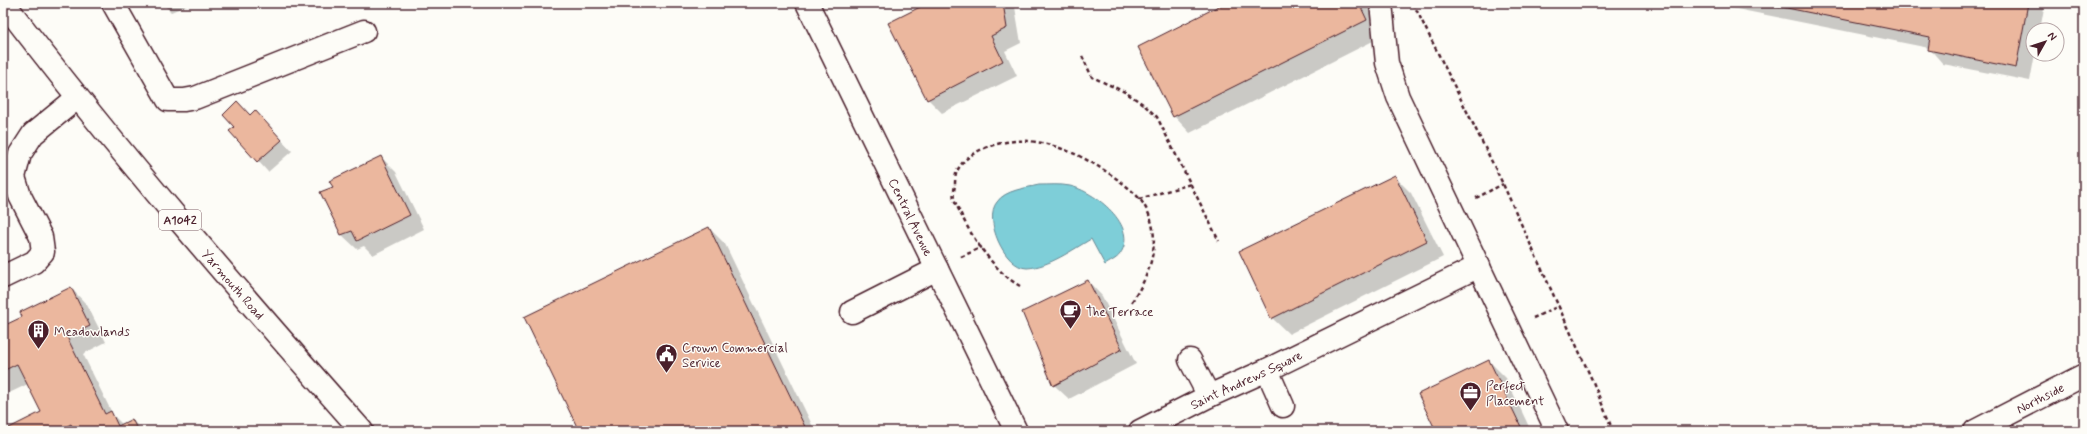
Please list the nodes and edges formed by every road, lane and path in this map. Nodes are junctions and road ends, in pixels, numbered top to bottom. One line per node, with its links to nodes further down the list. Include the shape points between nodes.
1 (4, 3): 8 (main road, Yarmouth Road / A1042)
2 (113, 3): 6 (main road, via 168,100 195,98)
3 (807, 3): 13 (main road, Central Avenue)
4 (1381, 3): 12 (main road, via 1387,63 1398,97)
5 (1413, 3): 27 (path, via 1503,184)
6 (364, 31)
7 (1082, 56): 9 (path, via 1092,77 1125,92 1157,117)
8 (77, 98): 14 (main road, via 33,134 20,154 14,177 20,196 41,237 43,252 34,262); 23 (main road, Yarmouth Road / A1042, via 245,298)
9 (1191, 184): 10 (path); 11 (path)
10 (1139, 199): 15 (path, via 1104,170 1083,157 1056,146 1028,141 1003,143 984,148 968,157 956,173 954,198 974,238 1008,279); 16 (path, via 1150,219 1154,242 1151,265 1142,288)
11 (1219, 241)
12 (1479, 266): 19 (main road, Saint Andrews Square); 26 (main road)
13 (937, 269): 17 (main road); 24 (main road, Central Avenue)
14 (3, 277)
15 (1020, 286)
16 (1130, 304)
17 (852, 312)
18 (1190, 360): 21 (main road)
19 (1267, 370): 21 (main road, Saint Andrews Square); 22 (main road)
20 (2084, 375): 28 (main road, Northside)
21 (1209, 396): 25 (main road, Saint Andrews Square)
22 (1283, 406)
23 (362, 431)
24 (1016, 431)
25 (1140, 431)
26 (1557, 431)
27 (1613, 431)
28 (1975, 431)

